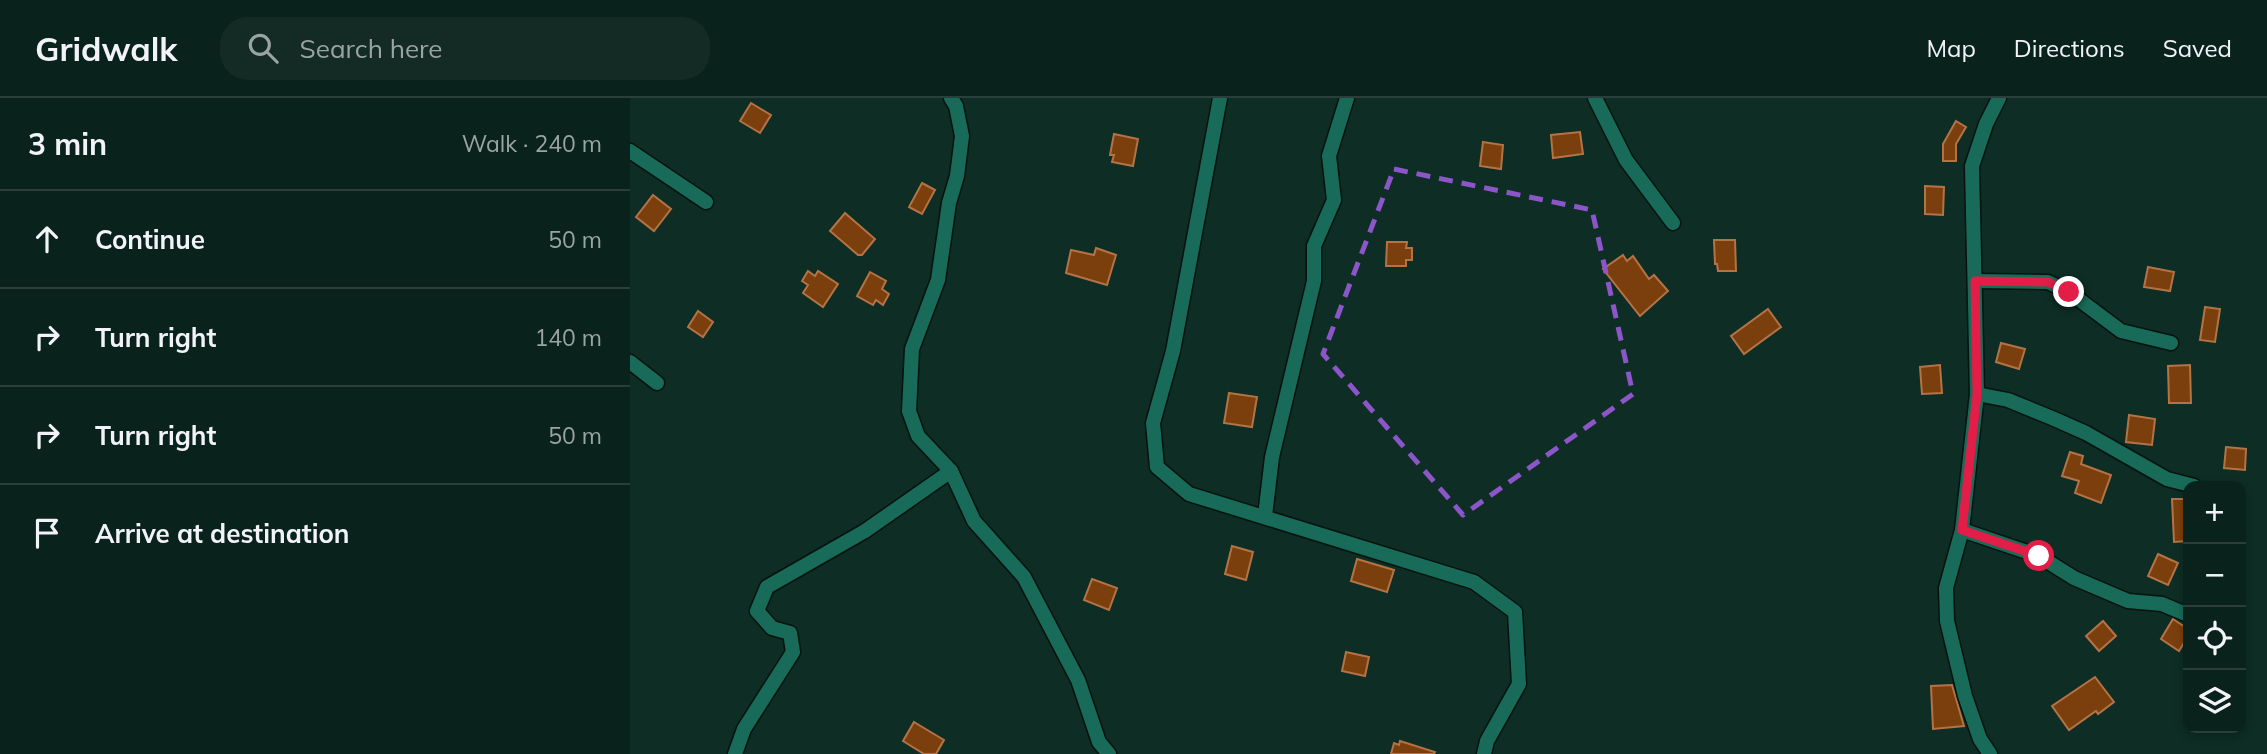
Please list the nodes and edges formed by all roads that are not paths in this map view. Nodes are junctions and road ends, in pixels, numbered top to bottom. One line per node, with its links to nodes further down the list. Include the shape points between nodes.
1 (951, 98): 14 (street, via 962,136 957,176 937,280 912,349 909,411 918,436)
2 (1220, 98): 16 (street, via 1173,351 1153,424 1157,467 1189,494)
3 (1347, 98): 16 (street, via 1329,156 1334,200 1314,246 1314,281 1272,457)
4 (1595, 98): 8 (street, via 1626,160)
5 (1999, 98): 9 (street, via 1972,166)
6 (630, 151): 7 (street)
7 (706, 202)
8 (1673, 223)
9 (1975, 281): 10 (street, via 2048,282 2121,331); 13 (street)
10 (2171, 343)
11 (630, 362): 12 (street)
12 (657, 383)
13 (1977, 394): 15 (street, via 2008,400 2052,418); 17 (street)
14 (951, 471): 19 (street, via 865,531 768,587 757,611 772,628 790,634 793,652 744,729); 20 (street, via 974,521 1024,577 1078,680 1099,741)
15 (2183, 483)
16 (1265, 516): 21 (street, via 1474,582 1515,611 1519,684)
17 (1962, 530): 18 (street, via 2039,556 2074,578 2128,601 2162,604); 22 (street, via 1946,588 1948,621 1965,696)
18 (2183, 613)
19 (735, 754)
20 (1109, 754)
21 (1484, 754)
22 (1990, 754)

